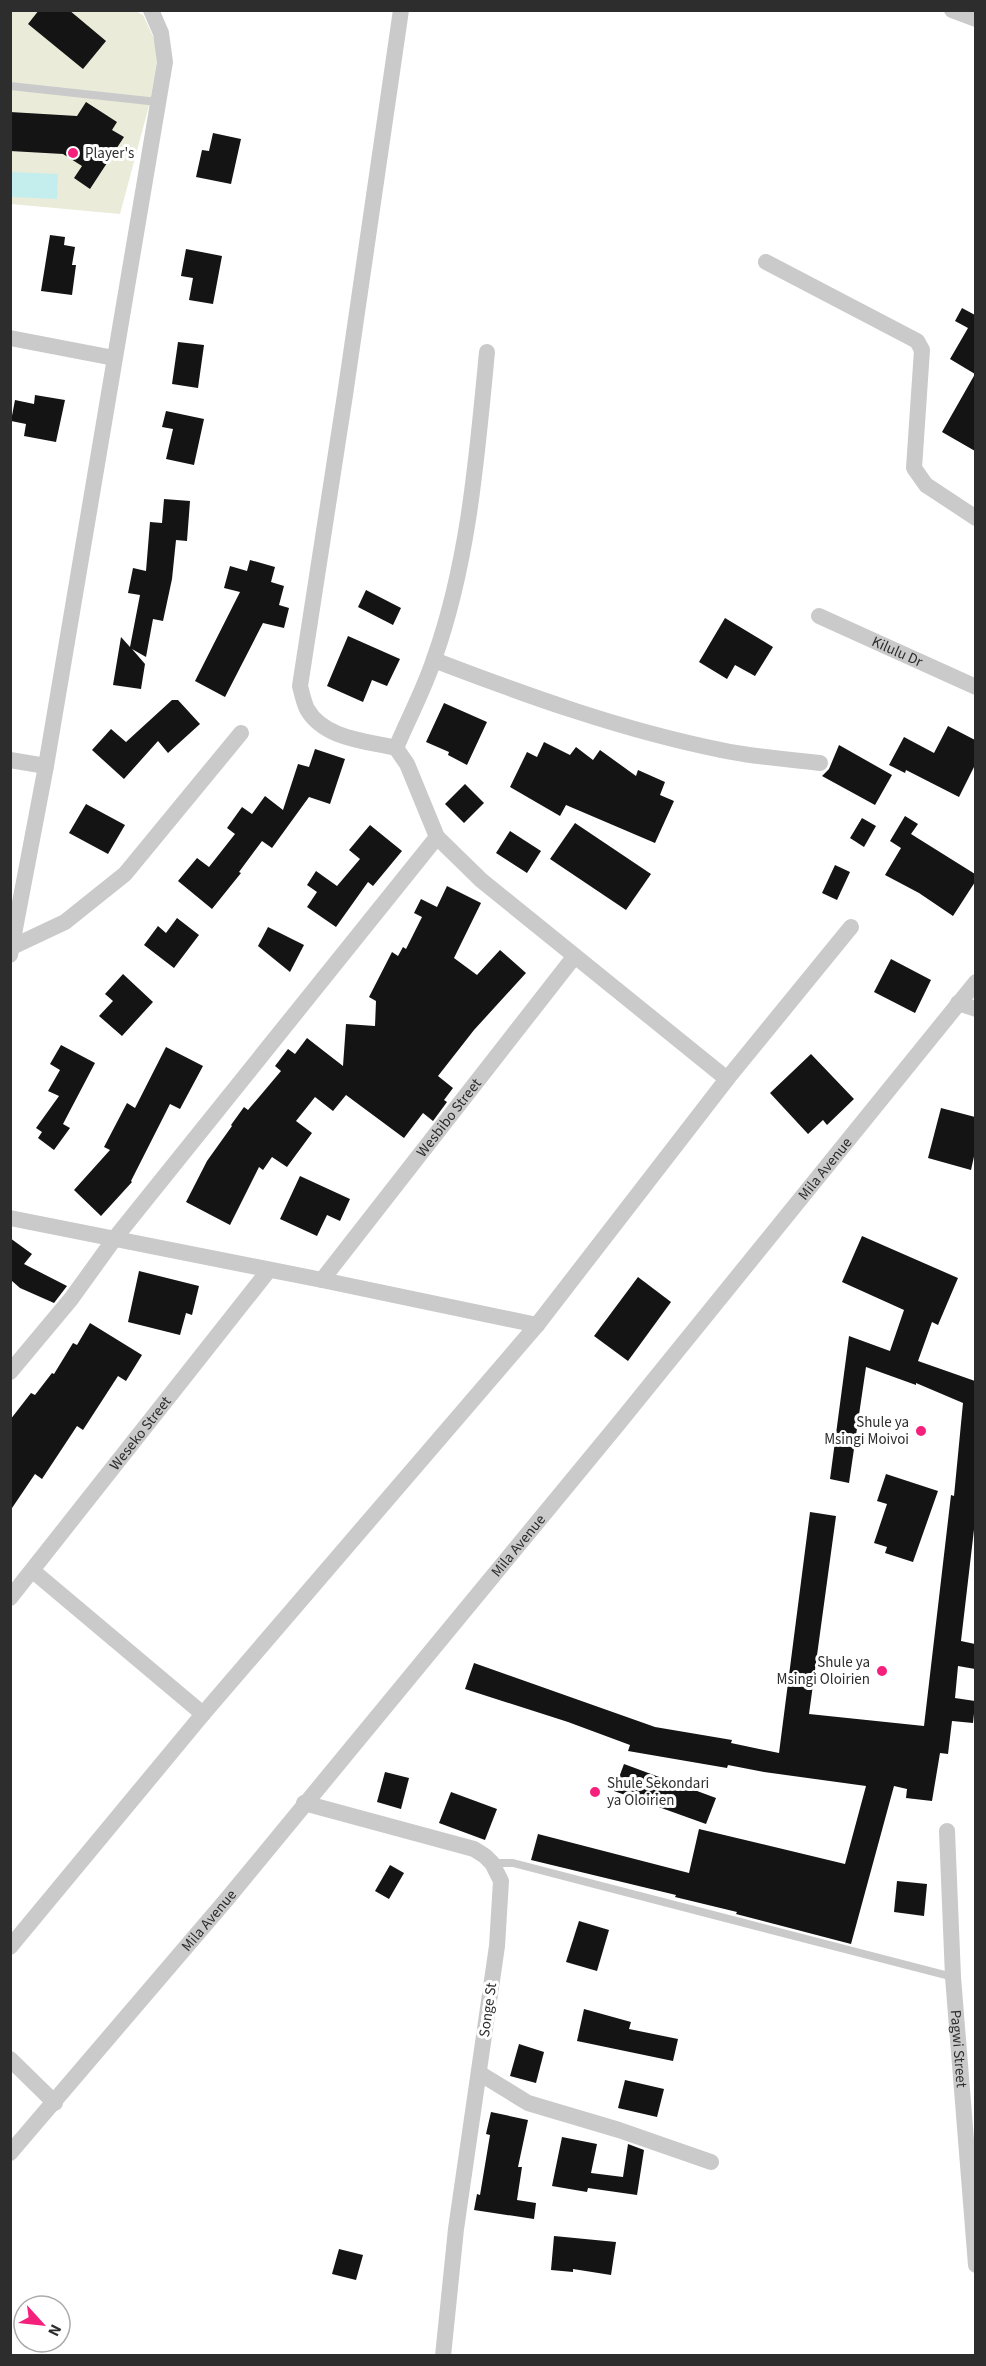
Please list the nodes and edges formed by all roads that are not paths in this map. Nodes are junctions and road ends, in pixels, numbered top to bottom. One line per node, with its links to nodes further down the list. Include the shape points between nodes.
1 (151, 10): 6 (street, via 161,33 165,62)
2 (400, 10): 16 (street, via 300,686 307,708 317,722 332,732)
3 (952, 10): 4 (street)
4 (975, 19)
5 (10, 86): 6 (lane)
6 (158, 102): 10 (street)
7 (766, 262): 11 (street, via 917,341 922,350 914,468 927,485)
8 (10, 338): 10 (street)
9 (487, 352): 13 (street, via 457,581)
10 (114, 358): 19 (street)
11 (975, 518)
12 (819, 616): 14 (street, Kilulu Dr)
13 (434, 660): 16 (street); 18 (street, via 649,733 723,751)
14 (975, 687)
15 (241, 733): 22 (street, via 125,874 66,922)
16 (396, 748): 20 (street, via 407,764)
17 (10, 759): 19 (street)
18 (820, 763)
19 (46, 766): 22 (street)
20 (437, 837): 23 (street, via 481,880); 29 (street)
21 (851, 927): 27 (street)
22 (11, 951)
23 (574, 957): 27 (street); 31 (street, Wesbibo Street)
24 (975, 982): 25 (street, Mila Avenue)
25 (958, 1003): 26 (street); 37 (street, Mila Avenue, via 627,1414)
26 (975, 1009)
27 (727, 1079): 32 (street)
28 (10, 1218): 29 (street)
29 (115, 1238): 30 (street); 33 (street)
30 (269, 1270): 31 (street); 34 (street, Weseko Street)
31 (322, 1280): 32 (street)
32 (537, 1325): 36 (street)
33 (10, 1372)
34 (33, 1571): 35 (street, Weseko Street); 36 (street)
35 (10, 1598)
36 (203, 1714): 40 (street)
37 (304, 1803): 39 (street, via 474,1849); 44 (street, Mila Avenue)
38 (947, 1831): 41 (street, Pagwi Street)
39 (492, 1863): 41 (lane, via 513,1863); 43 (street, Songe St, via 501,1881 500,1903)
40 (10, 1947)
41 (952, 1977): 47 (street, Pagwi Street)
42 (10, 2059): 44 (street)
43 (479, 2073): 46 (street, via 528,2103); 48 (street, Songe St, via 456,2229)
44 (55, 2103): 45 (street, Mila Avenue)
45 (10, 2154)
46 (711, 2162)
47 (975, 2265)
48 (443, 2355)

